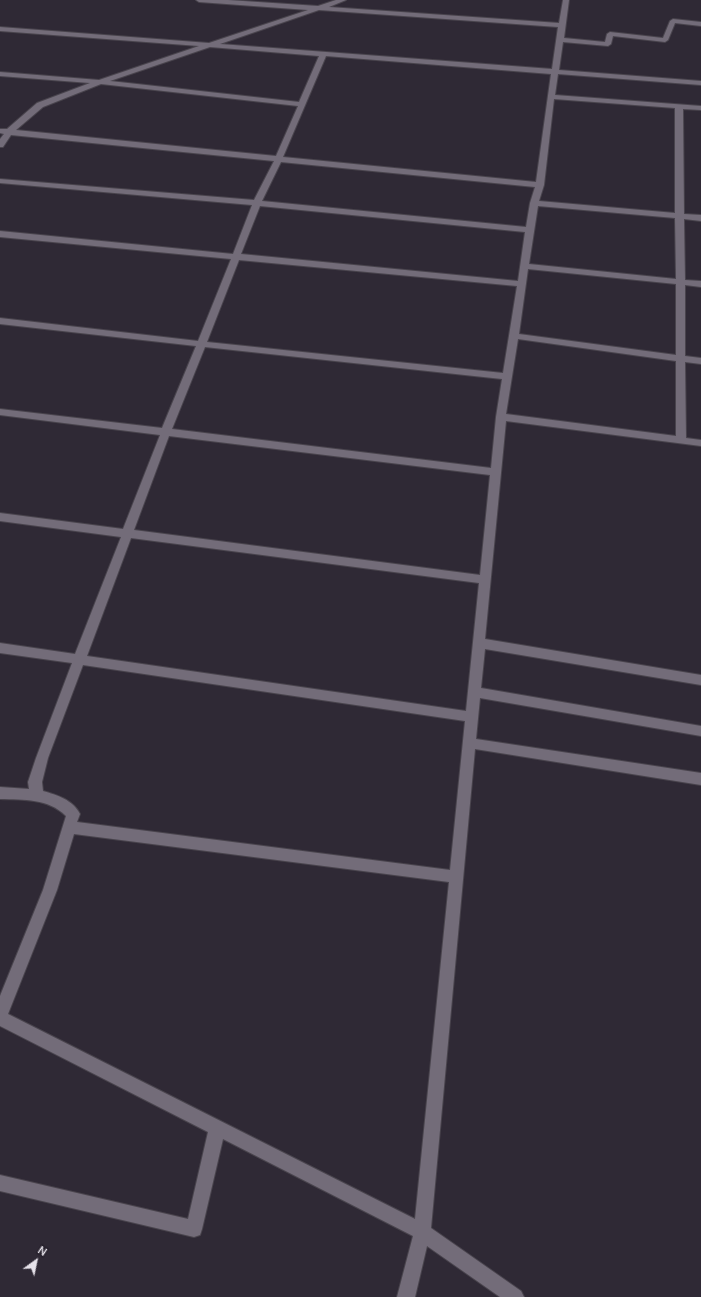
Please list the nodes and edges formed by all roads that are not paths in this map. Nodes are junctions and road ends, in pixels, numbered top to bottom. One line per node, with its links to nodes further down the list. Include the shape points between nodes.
1 (199, 0): 4 (street)
2 (343, 0): 4 (street)
3 (566, 0): 6 (street)
4 (316, 9): 6 (street); 9 (street)
5 (701, 24): 8 (street, via 673,21 665,40 610,34 608,44)
6 (562, 25): 8 (street)
7 (0, 29): 9 (street)
8 (559, 40): 11 (street)
9 (211, 45): 10 (street); 13 (street)
10 (324, 53): 11 (street); 16 (street)
11 (555, 71): 14 (street); 15 (street)
12 (0, 74): 13 (street)
13 (100, 82): 16 (street); 20 (street, via 40,105)
14 (701, 83)
15 (551, 96): 17 (street); 24 (street)
16 (301, 104): 22 (street)
17 (679, 106): 18 (street); 27 (street)
18 (701, 108)
19 (0, 131): 20 (street)
20 (9, 132): 21 (street); 22 (street)
21 (0, 145)
22 (280, 158): 24 (street); 25 (street)
23 (0, 181): 25 (street)
24 (540, 185): 26 (street)
25 (257, 203): 29 (street); 31 (street)
26 (534, 203): 27 (street); 29 (street)
27 (679, 216): 28 (street); 33 (street)
28 (701, 218)
29 (530, 230): 32 (street)
30 (0, 234): 31 (street)
31 (236, 257): 34 (street); 38 (street)
32 (524, 266): 33 (street); 34 (street)
33 (679, 281): 35 (street); 39 (street)
34 (522, 284): 37 (street)
35 (701, 284)
36 (0, 321): 38 (street)
37 (514, 336): 39 (street); 41 (street)
38 (202, 344): 41 (street); 44 (street)
39 (679, 358): 40 (street); 45 (street)
40 (701, 361)
41 (508, 377): 43 (street)
42 (0, 412): 44 (street)
43 (501, 417): 45 (street); 47 (street)
44 (166, 432): 47 (street); 49 (street)
45 (681, 440): 46 (street)
46 (701, 443)
47 (496, 472): 50 (street)
48 (0, 517): 49 (street)
49 (127, 534): 50 (street); 53 (street)
50 (486, 580): 51 (street)
51 (479, 643): 54 (street); 55 (street)
52 (0, 648): 53 (street)
53 (80, 660): 56 (street); 61 (street, via 42,758 35,782)
54 (701, 680)
55 (474, 692): 56 (street); 57 (street)
56 (472, 717): 58 (street)
57 (701, 731)
58 (470, 743): 59 (street); 63 (street)
59 (701, 779)
60 (0, 793): 61 (street)
61 (37, 796): 62 (street, via 64,805 73,814)
62 (69, 827): 63 (street); 64 (street, via 50,890)
63 (456, 877): 68 (street)
64 (0, 1014)
65 (0, 1018): 66 (street)
66 (217, 1129): 67 (street, via 194,1229); 68 (street)
67 (0, 1183)
68 (422, 1232): 69 (street); 70 (street)
69 (406, 1297)
70 (515, 1297)

